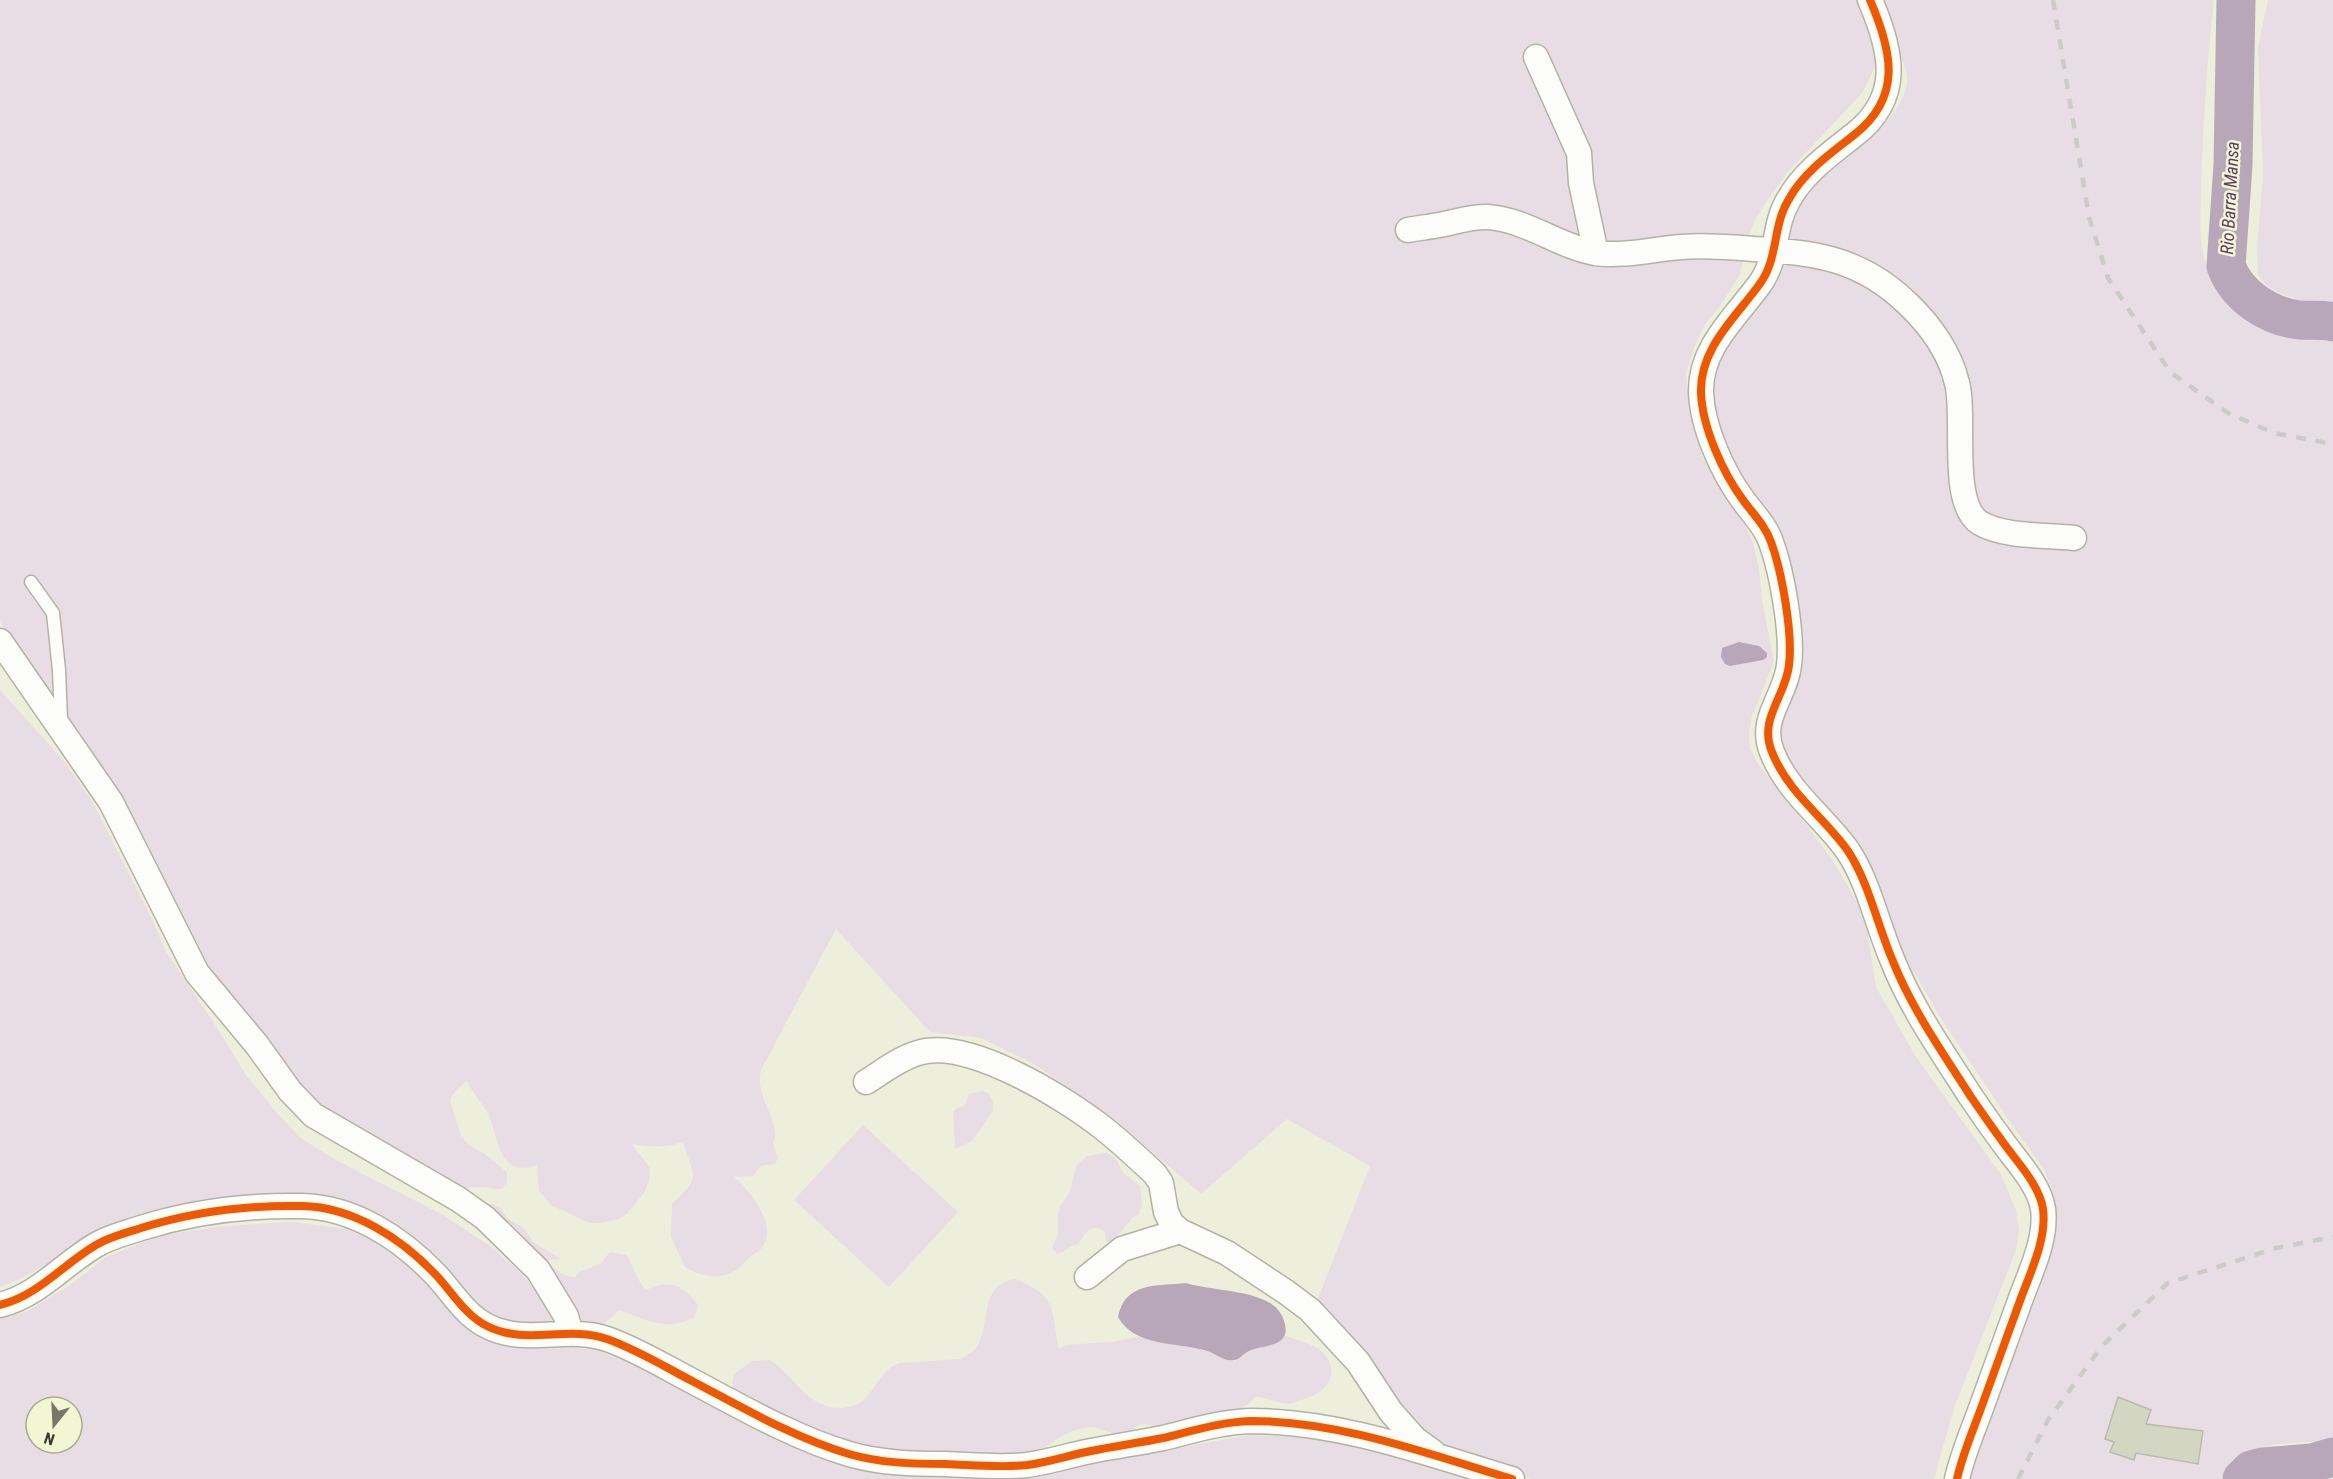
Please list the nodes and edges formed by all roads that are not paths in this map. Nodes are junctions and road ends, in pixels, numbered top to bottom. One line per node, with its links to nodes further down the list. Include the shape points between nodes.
1 (1870, 0): 4 (street, via 1890,66 1883,103 1857,133 1816,164 1788,199 1777,232)
2 (1536, 57): 5 (street, via 1579,153 1581,183)
3 (1408, 230): 5 (street, via 1488,217)
4 (1776, 250): 5 (street, via 1681,247); 6 (street, via 1832,258 1859,269 1909,304 1946,351 1958,385 1962,479 1971,515 1995,529); 17 (street, via 1764,280 1713,346 1702,372 1701,395 1719,460 1770,538 1782,592 1791,651 1789,673 1769,721 1770,750 1800,798 1845,847 1857,866 1903,985 1972,1098 2035,1188 2043,1208 2039,1248)
5 (1596, 253)
6 (2074, 538)
7 (31, 582): 9 (lane, via 53,614)
8 (0, 641): 9 (street)
9 (62, 734): 14 (street, via 111,802 197,974 290,1091 313,1115 485,1218 538,1270 566,1316)
10 (866, 1082): 11 (street, via 918,1052 973,1055 1011,1071 1102,1127 1149,1168 1161,1183 1166,1212)
11 (1180, 1231): 12 (street, via 1122,1249); 15 (street, via 1227,1253 1310,1310 1358,1362 1391,1412 1415,1439)
12 (1087, 1277)
13 (0, 1305): 14 (street, via 35,1291 82,1254 122,1234 186,1215 305,1206 335,1210 360,1219 392,1238 423,1262 469,1314 485,1326 531,1337)
14 (572, 1334): 15 (street, via 602,1337 631,1348 784,1428 847,1453 879,1460 998,1467 1029,1465 1250,1421 1355,1433)
15 (1445, 1460): 16 (street)
16 (1512, 1479)
17 (1957, 1479)

